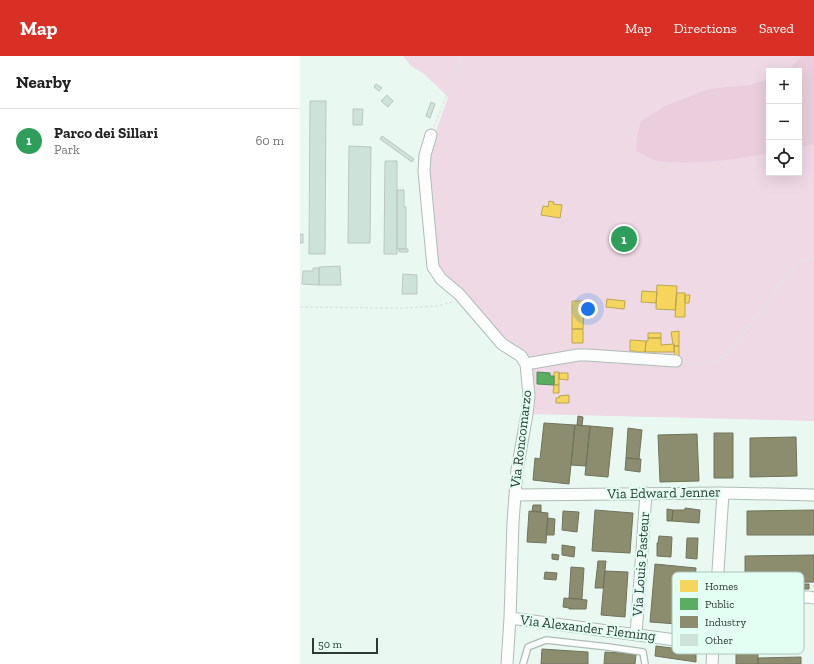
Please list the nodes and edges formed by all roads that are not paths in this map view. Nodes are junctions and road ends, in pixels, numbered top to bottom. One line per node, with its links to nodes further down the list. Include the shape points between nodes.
1 (431, 135): 3 (street, via 425,155 424,171 433,267 441,279 459,294 502,344 521,356)
2 (676, 361): 3 (street, via 578,355)
3 (526, 364): 6 (street, Via Roncomarzo, via 529,396)
4 (723, 493): 5 (street, Via Edward Jenner); 7 (street, Via Edward Jenner); 8 (street)
5 (646, 494): 6 (street, Via Edward Jenner); 12 (street, Via Louis Pasteur)
6 (515, 495): 11 (street, Via Roncomarzo)
7 (814, 495)
8 (718, 572)
9 (804, 597): 10 (street)
10 (814, 598)
11 (510, 618): 12 (street, Via Alexander Fleming); 15 (street, Via Roncomarzo)
12 (636, 635): 13 (street, Via Alexander Fleming)
13 (672, 640)
14 (713, 654): 18 (street)
15 (507, 664)
16 (523, 664): 17 (lane, via 528,647 546,640 643,652)
17 (645, 664)
18 (712, 664)

